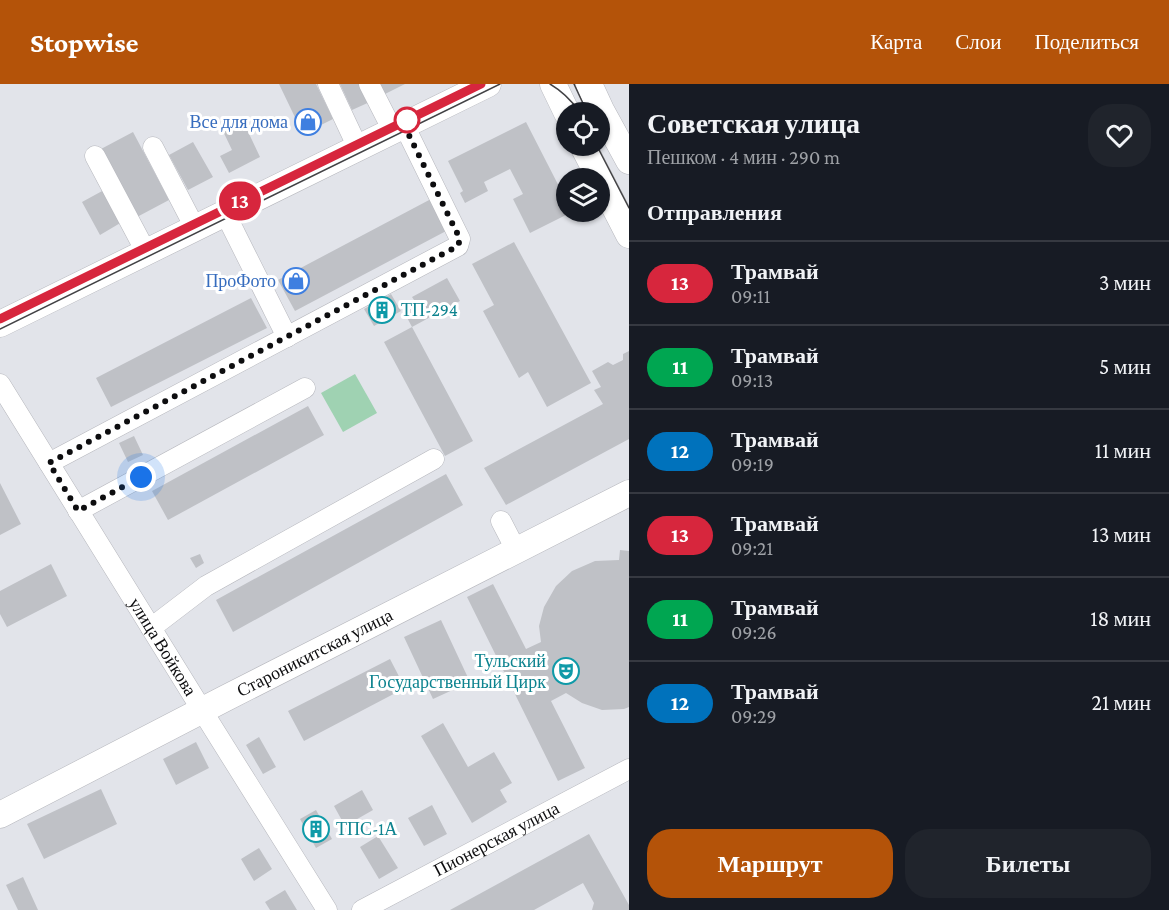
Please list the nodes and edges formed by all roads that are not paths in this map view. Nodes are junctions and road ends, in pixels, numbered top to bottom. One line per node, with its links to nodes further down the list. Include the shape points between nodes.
1 (328, 84): 9 (street)
2 (369, 84): 7 (street)
3 (488, 84): 7 (main road)
4 (553, 84): 6 (main road)
5 (589, 84): 12 (main road)
6 (562, 102)
7 (398, 128): 9 (main road); 18 (street, via 460,244)
8 (153, 147): 14 (street)
9 (358, 148): 13 (main road)
10 (95, 156): 16 (street)
11 (588, 156): 15 (main road)
12 (629, 161)
13 (225, 213): 14 (main road); 18 (street)
14 (195, 228): 16 (main road)
15 (629, 235)
16 (146, 252): 17 (main road)
17 (0, 324)
18 (287, 337): 22 (street)
19 (0, 384): 22 (street, улица Войкова)
20 (305, 388): 24 (street)
21 (434, 459): 27 (street, via 206,586)
22 (49, 463): 24 (street, улица Войкова)
23 (629, 493): 26 (main road, Староникитская улица)
24 (78, 511): 27 (street, улица Войкова)
25 (501, 521): 26 (street)
26 (516, 550): 28 (main road, Староникитская улица)
27 (151, 628): 28 (street, улица Войкова)
28 (202, 710): 30 (main road, Староникитская улица); 31 (street, улица Войкова)
29 (629, 769): 32 (street, Пионерская улица)
30 (0, 815)
31 (327, 910)
32 (362, 910)

